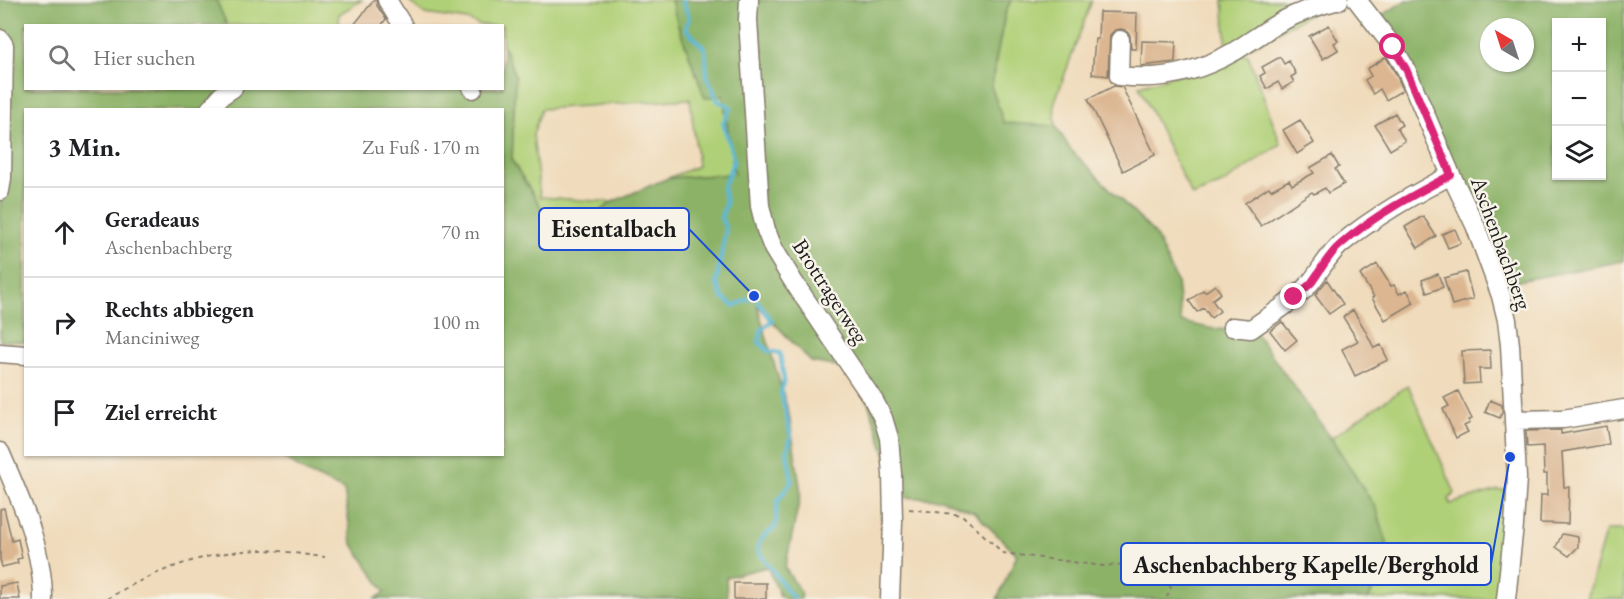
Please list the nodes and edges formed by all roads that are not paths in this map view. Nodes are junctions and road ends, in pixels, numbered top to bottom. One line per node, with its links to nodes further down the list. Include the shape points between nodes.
1 (387, 0): 5 (street)
2 (749, 0): 19 (street, Brottragerweg, via 760,206 773,248 883,418 889,438 892,507)
3 (1339, 0): 7 (street, via 1281,22 1220,58 1182,73 1119,76)
4 (1357, 0): 10 (street, Aschenbachberg, via 1406,69)
5 (402, 24)
6 (0, 39): 11 (street, via 4,45)
7 (1120, 40)
8 (230, 90): 9 (street)
9 (210, 108)
10 (1451, 175): 12 (street, via 1340,244 1307,287 1251,329); 16 (street, Aschenbachberg, via 1475,225 1507,320)
11 (0, 191)
12 (1232, 327)
13 (0, 353): 14 (street)
14 (24, 355)
15 (1624, 409): 16 (street, via 1563,419)
16 (1514, 420): 20 (street, Aschenbachberg, via 1517,483)
17 (0, 452): 18 (street, via 32,533)
18 (43, 599)
19 (890, 599)
20 (1506, 599)

